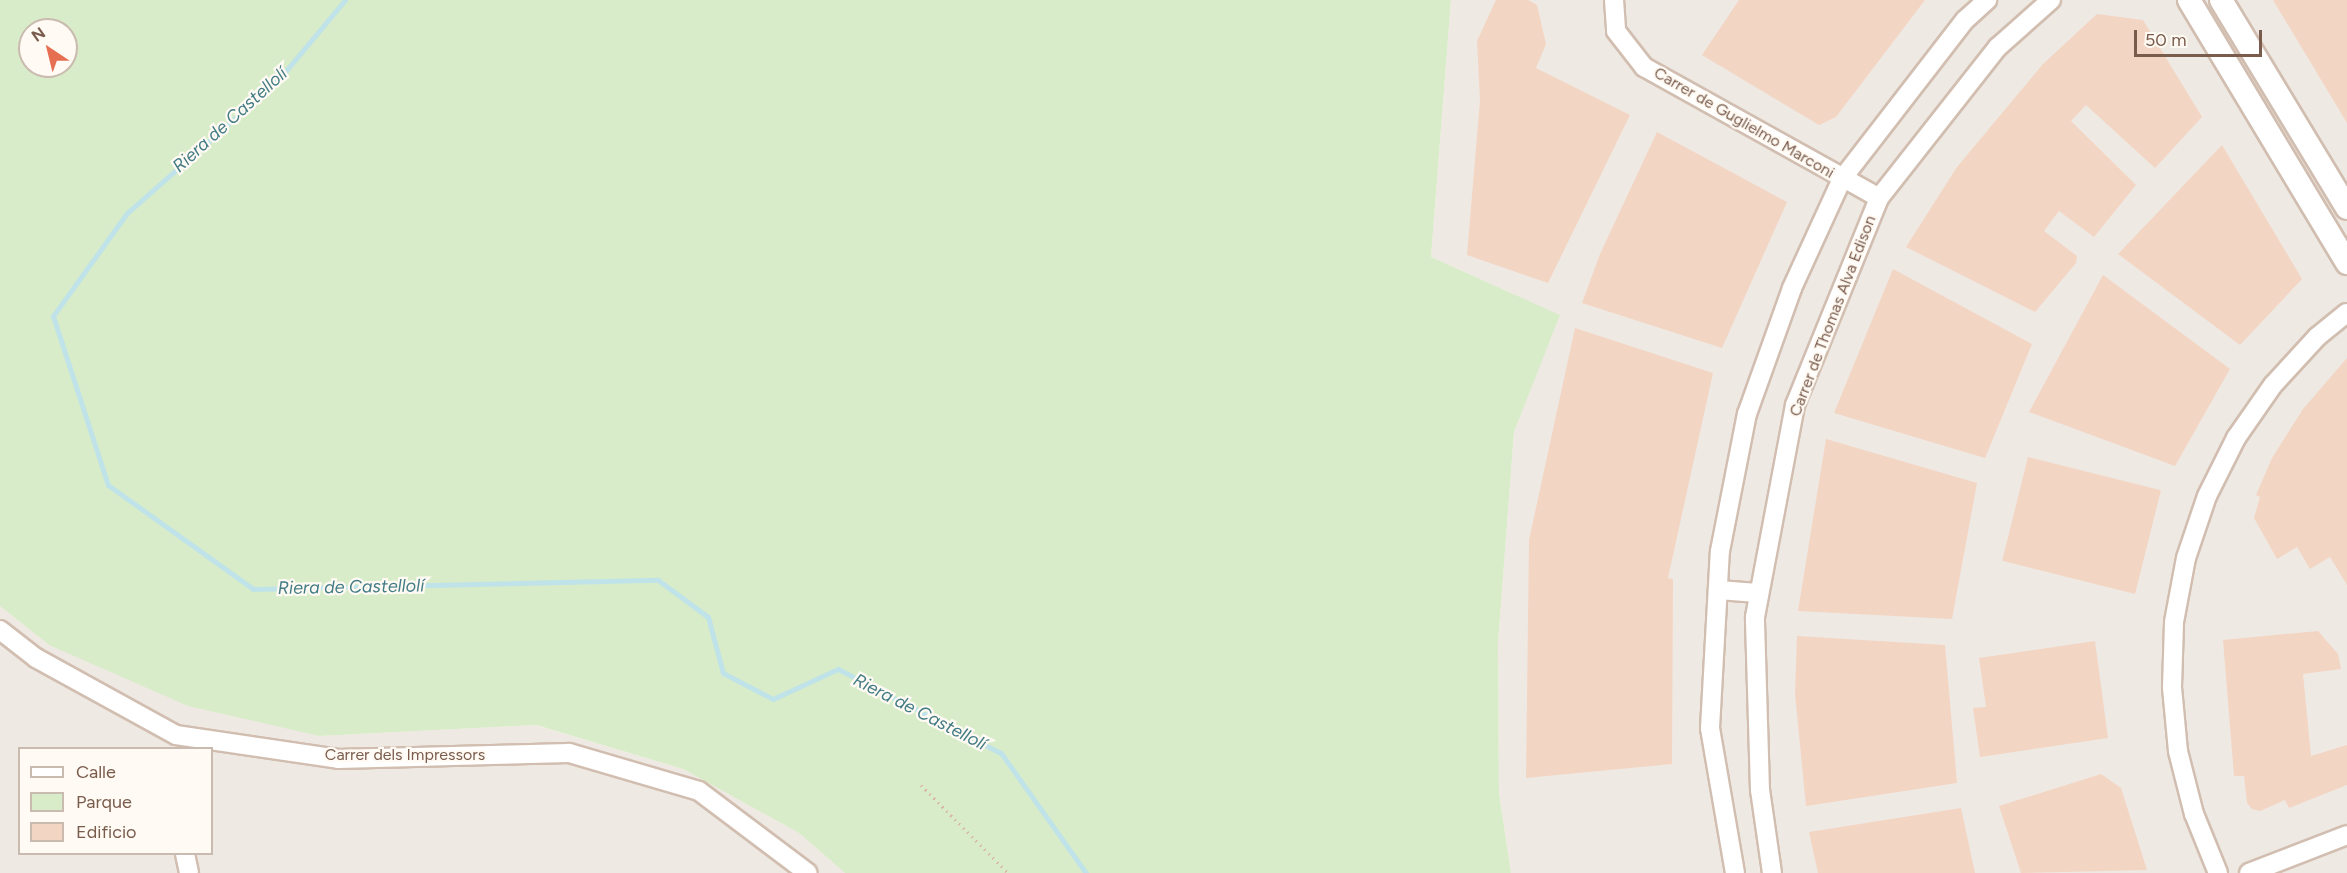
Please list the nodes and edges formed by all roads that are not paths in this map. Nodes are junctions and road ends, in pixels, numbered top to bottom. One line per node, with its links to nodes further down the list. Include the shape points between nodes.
1 (1614, 0): 6 (street, Carrer de Guglielmo Marconi, via 1616,31 1644,67)
2 (1987, 0): 6 (street, via 1965,20)
3 (2050, 0): 7 (street, Carrer de Thomas Alva Edison, via 1998,47)
4 (2188, 0): 9 (street)
5 (2221, 0): 8 (street)
6 (1842, 179): 7 (street, Carrer de Guglielmo Marconi); 11 (street, via 1792,288 1747,414 1720,551)
7 (1879, 198): 12 (street, Carrer de Thomas Alva Edison, via 1795,405)
8 (2347, 208)
9 (2347, 263)
10 (2347, 313): 21 (street, via 2317,337 2273,385 2236,438 2207,496 2186,558 2174,622 2172,687 2178,751 2194,814)
11 (1718, 590): 12 (street); 19 (street, via 1710,728)
12 (1758, 593): 20 (street, Carrer de Thomas Alva Edison, via 1755,617 1760,790)
13 (0, 630): 14 (street, Carrer dels Impressors, via 36,658)
14 (175, 742): 18 (street, Carrer dels Impressors, via 338,759 568,753 699,791)
15 (2347, 835): 22 (street)
16 (185, 855): 17 (street)
17 (189, 873)
18 (808, 873)
19 (1735, 873)
20 (1772, 873)
21 (2218, 873)
22 (2249, 873)

